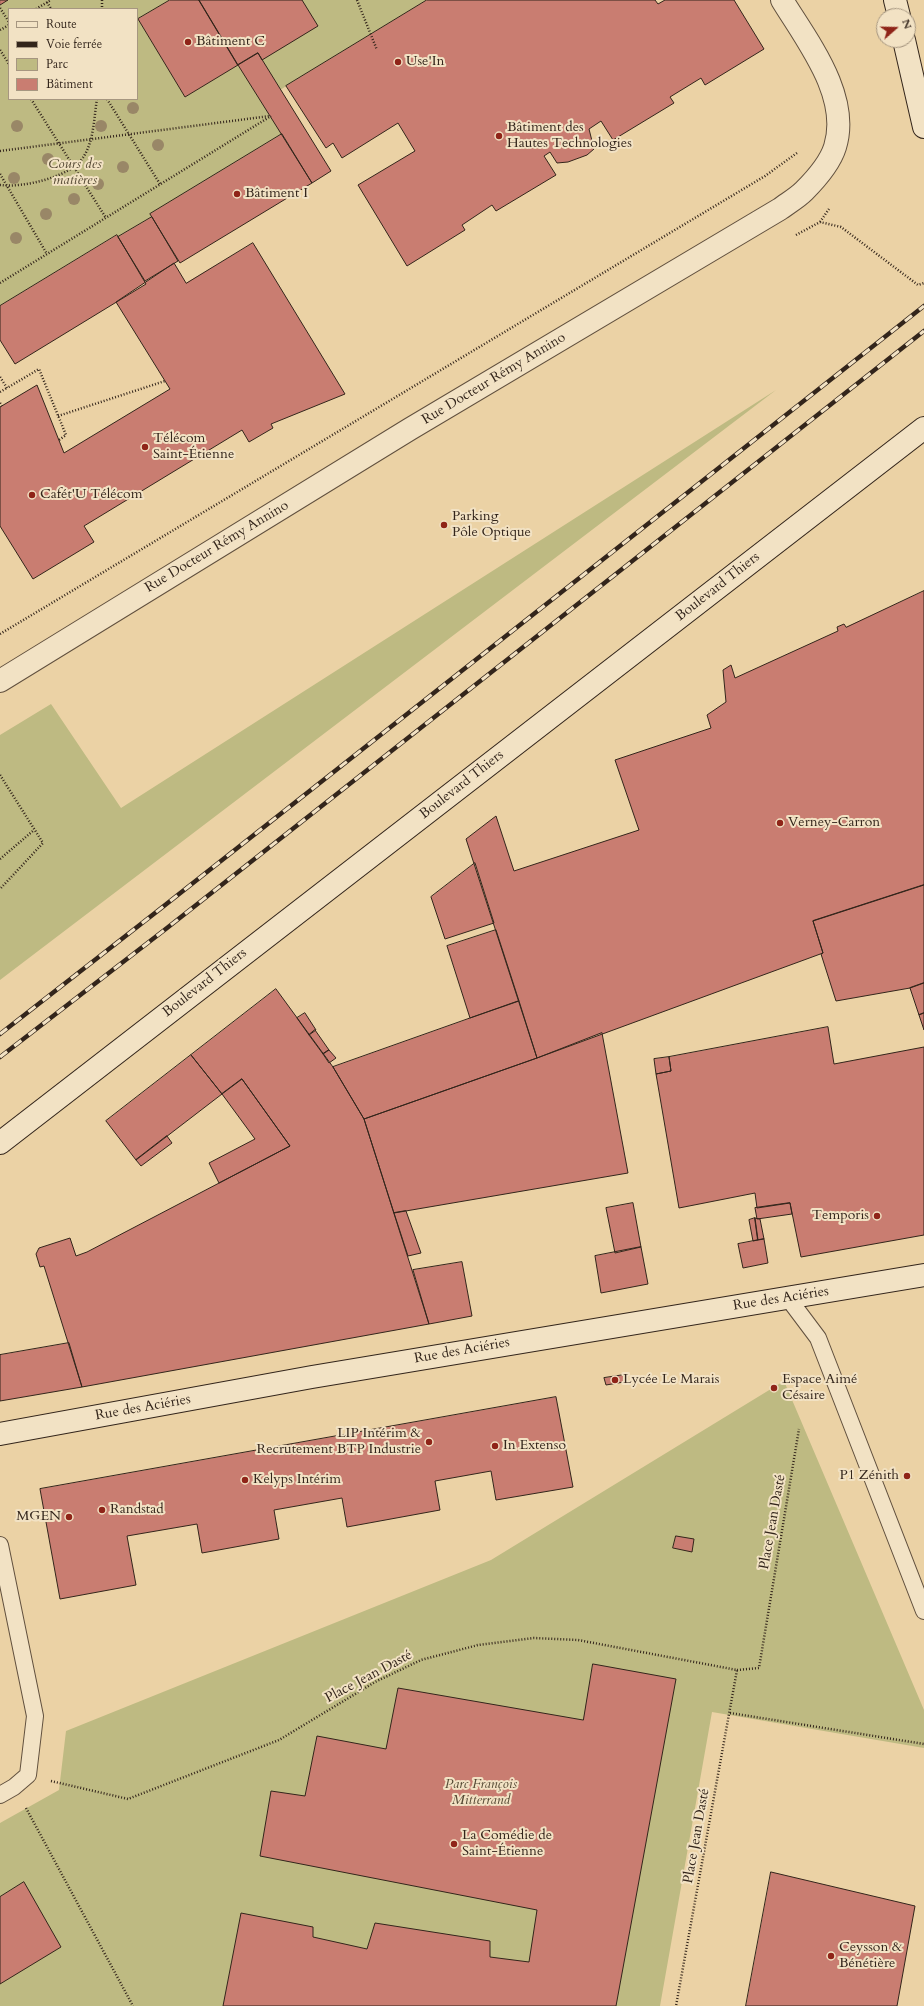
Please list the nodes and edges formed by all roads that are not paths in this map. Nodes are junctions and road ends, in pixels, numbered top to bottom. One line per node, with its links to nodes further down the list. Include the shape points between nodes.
1 (782, 0): 5 (street, Rue Docteur Rémy Annino, via 827,74 834,96 838,124 835,146 825,166 803,192 780,209 410,429)
2 (906, 48): 3 (street)
3 (924, 128)
4 (924, 428): 6 (street, Boulevard Thiers)
5 (0, 681)
6 (0, 1143)
7 (924, 1274): 8 (street, Rue des Aciéries)
8 (788, 1298): 9 (street, Rue des Aciéries, via 398,1362); 11 (lane, via 818,1338)
9 (0, 1434)
10 (0, 1545): 12 (lane, via 35,1716 28,1775)
11 (924, 1611)
12 (7, 1791)

